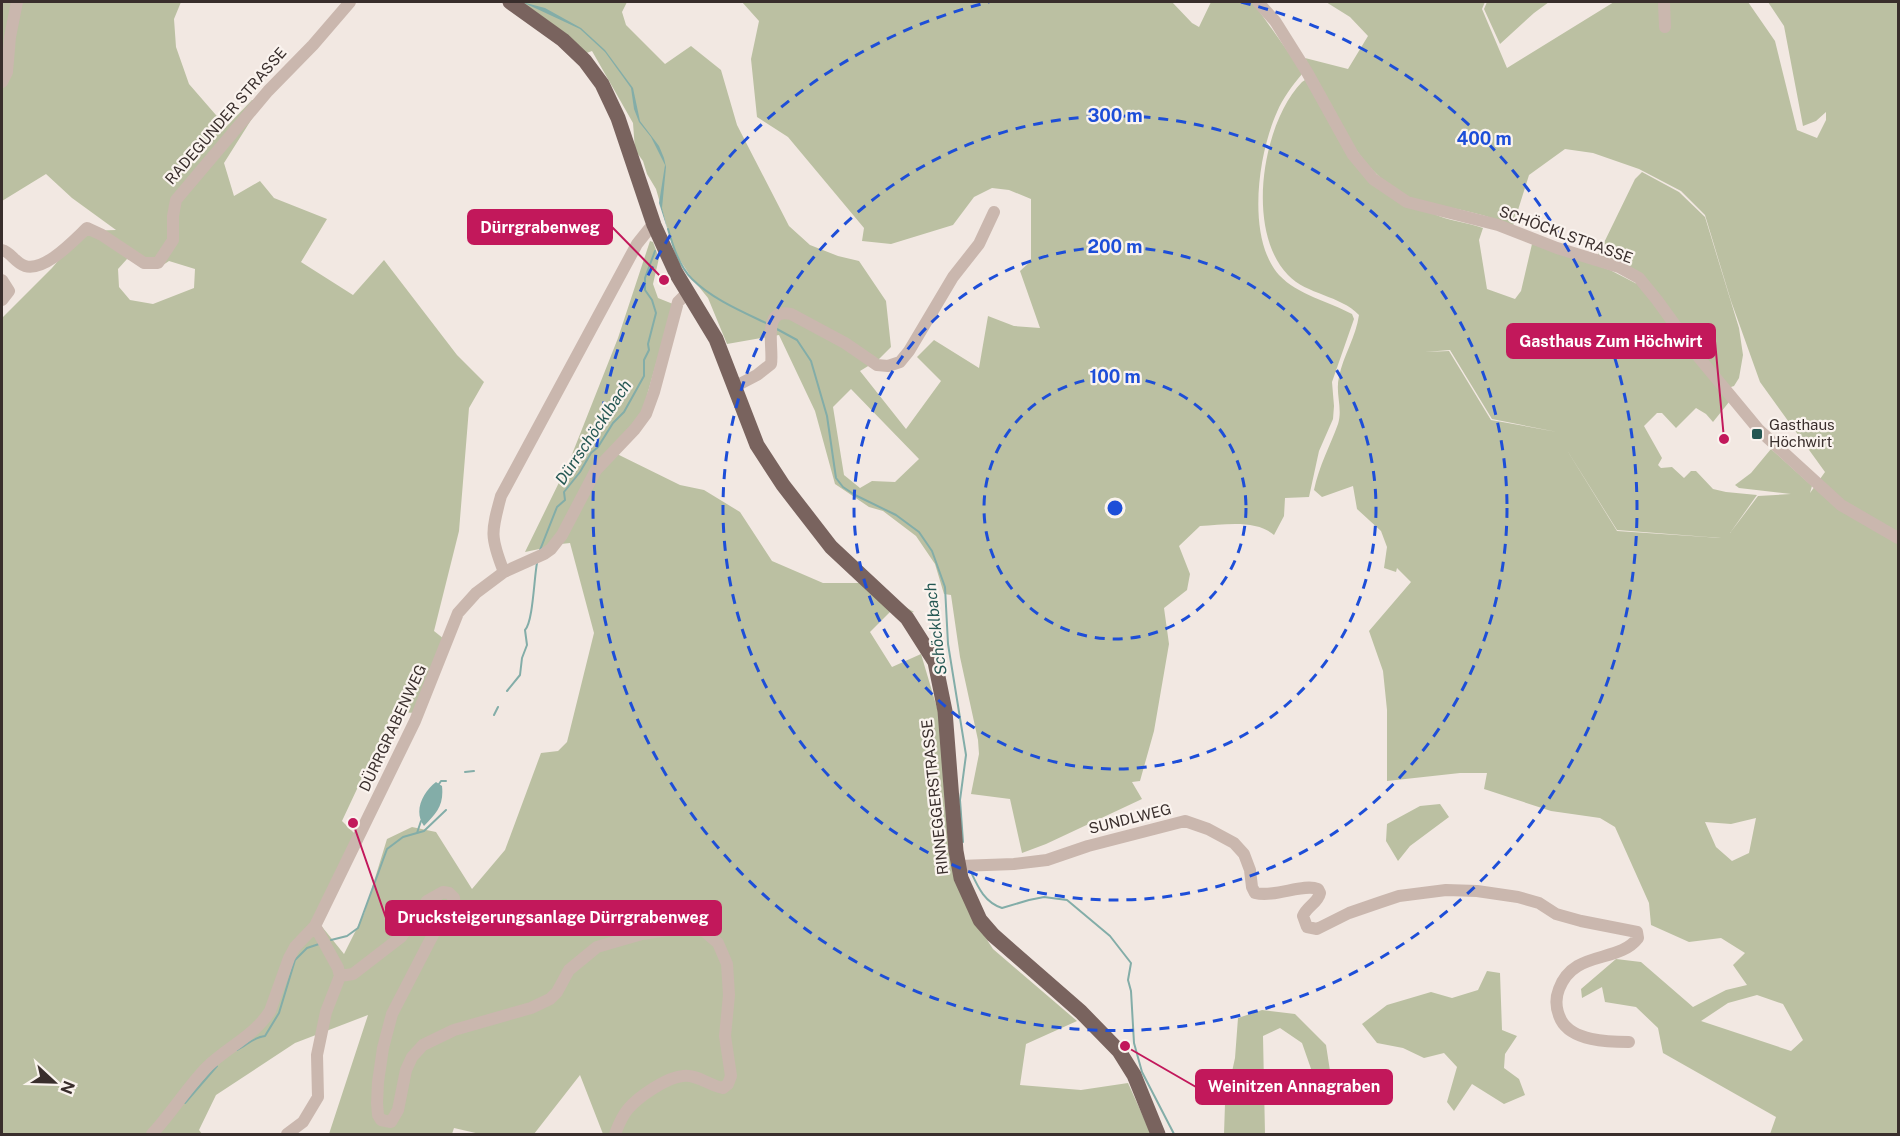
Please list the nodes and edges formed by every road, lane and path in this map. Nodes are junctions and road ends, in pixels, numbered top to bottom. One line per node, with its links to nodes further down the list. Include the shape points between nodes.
1 (17, 2): 7 (street, via 7,72)
2 (351, 2): 10 (street, RADEGUNDER STRASSE, via 268,91 176,200 173,240 158,263 144,263 87,228 66,248 34,266 25,266)
3 (510, 2): 9 (main road, via 563,40 602,84 618,118)
4 (1258, 2): 15 (street, SCHÖCKLSTRASSE, via 1275,21 1307,72 1353,155 1388,190 1407,202 1497,225 1557,249 1619,267 1639,278 1759,430 1841,505)
5 (1664, 2): 6 (street)
6 (1665, 27)
7 (2, 81)
8 (994, 212): 14 (street, via 979,244 953,277 900,362 877,365 845,343 783,313 777,315 771,327 771,364)
9 (654, 225): 12 (main road); 16 (street, via 637,244 501,496 492,528)
10 (2, 250)
11 (2, 280): 13 (street, via 9,291)
12 (688, 292): 14 (main road, via 716,339); 16 (street, DÜRRGRABENWEG, via 678,302 646,414 596,470 551,549)
13 (2, 300)
14 (734, 387): 17 (main road, RINNEGGERSTRASSE, via 757,445 783,484 831,547 907,618 934,662 945,711)
15 (1899, 536)
16 (504, 572): 18 (street, DÜRRGRABENWEG, via 470,600 453,622 415,721)
17 (959, 866): 20 (street, SUNDLWEG, via 1047,860 1185,821 1234,843 1244,854 1255,893 1318,889 1319,898 1303,916 1312,929 1381,902 1423,892 1477,891 1518,897 1539,903 1556,914 1636,932 1638,938 1624,949 1588,960 1572,970 1558,992 1557,1008 1562,1022 1576,1033 1607,1042); 24 (main road, RINNEGGERSTRASSE, via 972,906 993,935 1119,1051 1134,1075)
18 (315, 926): 19 (street); 21 (street, DÜRRGRABENWEG, via 295,947 270,1011 259,1027 208,1066)
19 (340, 976): 22 (street, via 326,1012 317,1055 318,1097 303,1122); 23 (street, via 353,974 401,937 427,901 443,892 454,898 455,905 438,925 392,1014 383,1048 377,1103 381,1120 391,1122 398,1110 406,1070 423,1045 454,1030 550,999 569,970 597,946 688,927 704,931 718,943 728,964 728,1084 723,1088 684,1075 668,1081 640,1097 627,1110)
20 (1629, 1042)
21 (152, 1134)
22 (287, 1134)
23 (615, 1134)
24 (1158, 1134)

